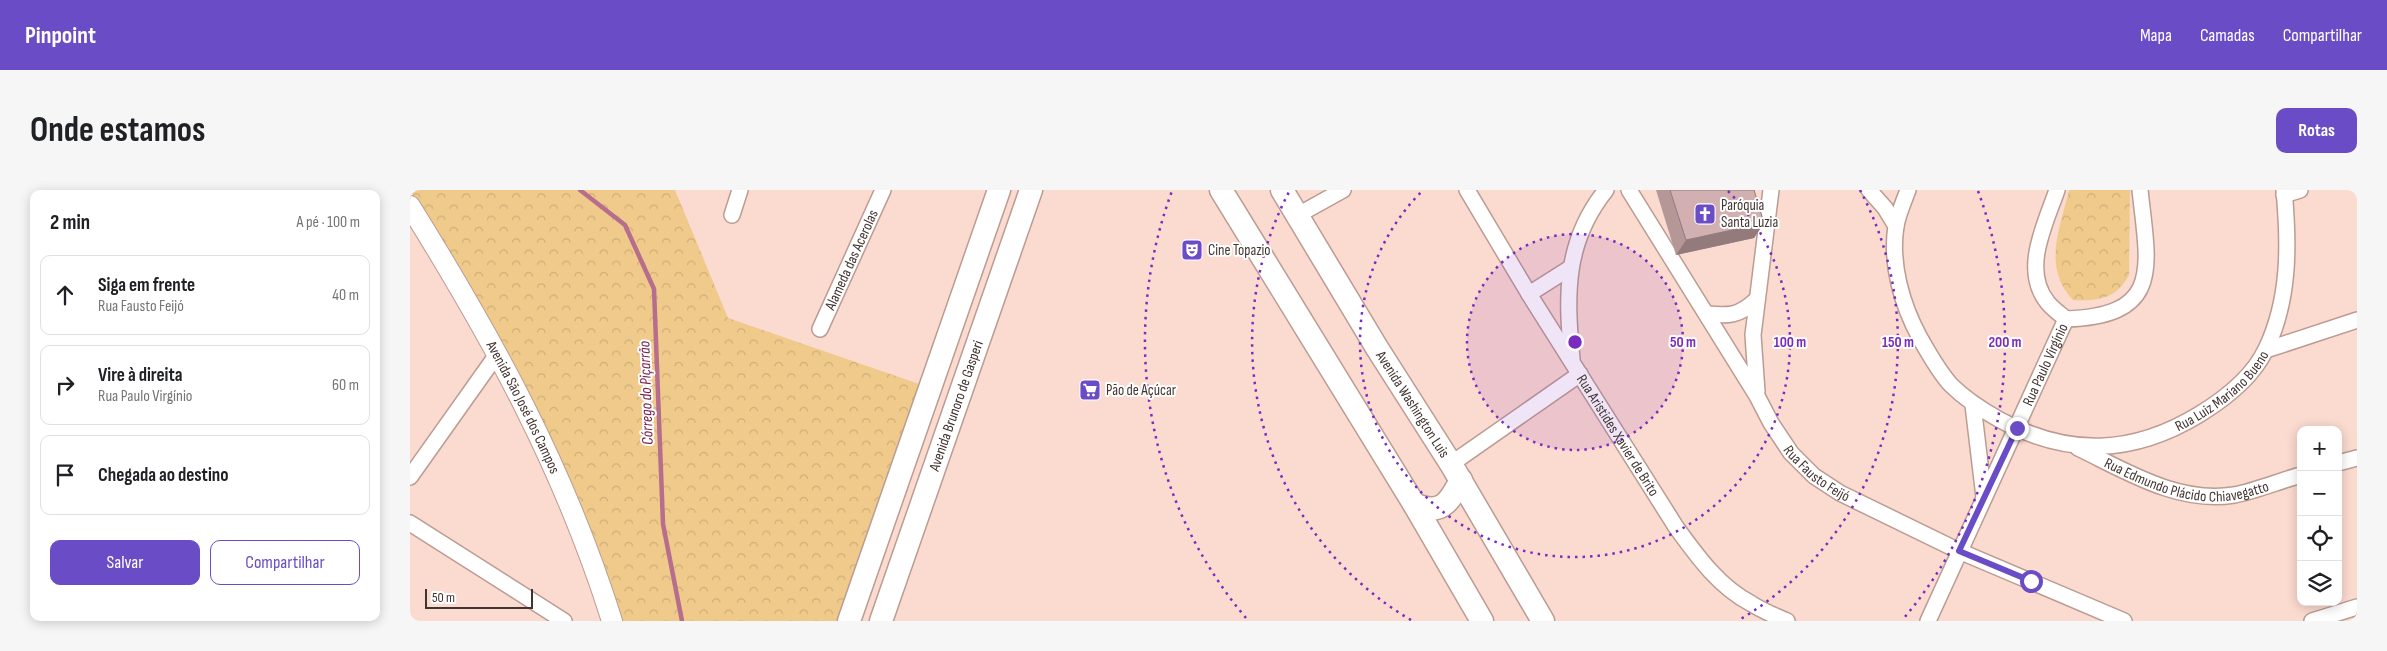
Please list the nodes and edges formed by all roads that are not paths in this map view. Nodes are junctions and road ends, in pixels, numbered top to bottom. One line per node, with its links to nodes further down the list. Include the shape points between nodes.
1 (740, 190): 19 (street)
2 (883, 190): 28 (street, Alameda das Acerolas)
3 (998, 190): 48 (main road, Avenida Brunoro de Gasperi)
4 (1031, 190): 49 (main road, Avenida Brunoro de Gasperi)
5 (1282, 190): 20 (main road, Avenida Washington Luis)
6 (1343, 190): 20 (street)
7 (1467, 190): 23 (street, Rua Aristides Xavier de Brito)
8 (1606, 190): 22 (street, via 1595,204)
9 (1629, 190): 25 (street, Rua Fausto Feijó)
10 (1771, 190): 24 (street)
11 (1869, 190): 21 (street)
12 (1908, 190): 21 (street)
13 (2057, 190): 26 (street, Rua Paulo Virgínio, via 2035,259 2039,286 2048,303)
14 (2140, 190): 26 (street, via 2145,278 2139,295 2122,308 2093,318)
15 (2300, 190): 16 (street)
16 (2284, 192): 29 (street, Rua Luiz Mariano Bueno, via 2288,227 2285,289)
17 (1228, 194): 42 (main road)
18 (410, 207): 30 (main road, Avenida São José dos Campos)
19 (732, 215)
20 (1298, 215): 38 (main road, Avenida Washington Luis)
21 (1896, 226): 33 (street, via 1901,296 1912,324 1951,384)
22 (1570, 268): 23 (street); 31 (street, via 1568,287)
23 (1529, 294): 31 (street, Rua Aristides Xavier de Brito)
24 (1756, 300): 25 (street, via 1739,313); 32 (street, via 1753,344)
25 (1707, 314): 32 (street, Rua Fausto Feijó)
26 (2066, 319): 34 (street, Rua Paulo Virgínio)
27 (2357, 320): 29 (street)
28 (820, 329)
29 (2266, 350): 35 (street, Rua Luiz Mariano Bueno, via 2243,381 2183,424 2155,438)
30 (498, 354): 40 (street); 47 (main road, Avenida São José dos Campos, via 576,518)
31 (1576, 368): 38 (street); 52 (street, Rua Aristides Xavier de Brito, via 1701,562 1727,588 1750,604)
32 (1757, 396): 44 (street, Rua Fausto Feijó, via 1791,453 1814,476 1840,493)
33 (1973, 405): 34 (street); 41 (street)
34 (2017, 428): 35 (street, Rua Luiz Mariano Bueno); 41 (street, Rua Paulo Virgínio)
35 (2075, 446): 39 (street, Rua Edmundo Plácido Chiavegatto, via 2146,481 2181,494 2234,495)
36 (2357, 458): 37 (street)
37 (2342, 463)
38 (1456, 472): 42 (main road, via 1452,497 1438,509 1426,510); 51 (main road, Avenida Washington Luis)
39 (2297, 476)
40 (410, 477)
41 (1984, 497): 44 (street, Rua Paulo Virgínio)
42 (1414, 504): 50 (main road)
43 (410, 523): 46 (street)
44 (1959, 551): 53 (street, Rua Paulo Virgínio); 54 (street, Rua Fausto Feijó)
45 (2357, 607): 55 (street)
46 (564, 621)
47 (612, 621)
48 (850, 621)
49 (880, 621)
50 (1482, 621)
51 (1543, 621)
52 (1787, 621)
53 (1928, 621)
54 (2124, 621)
55 (2312, 621)

